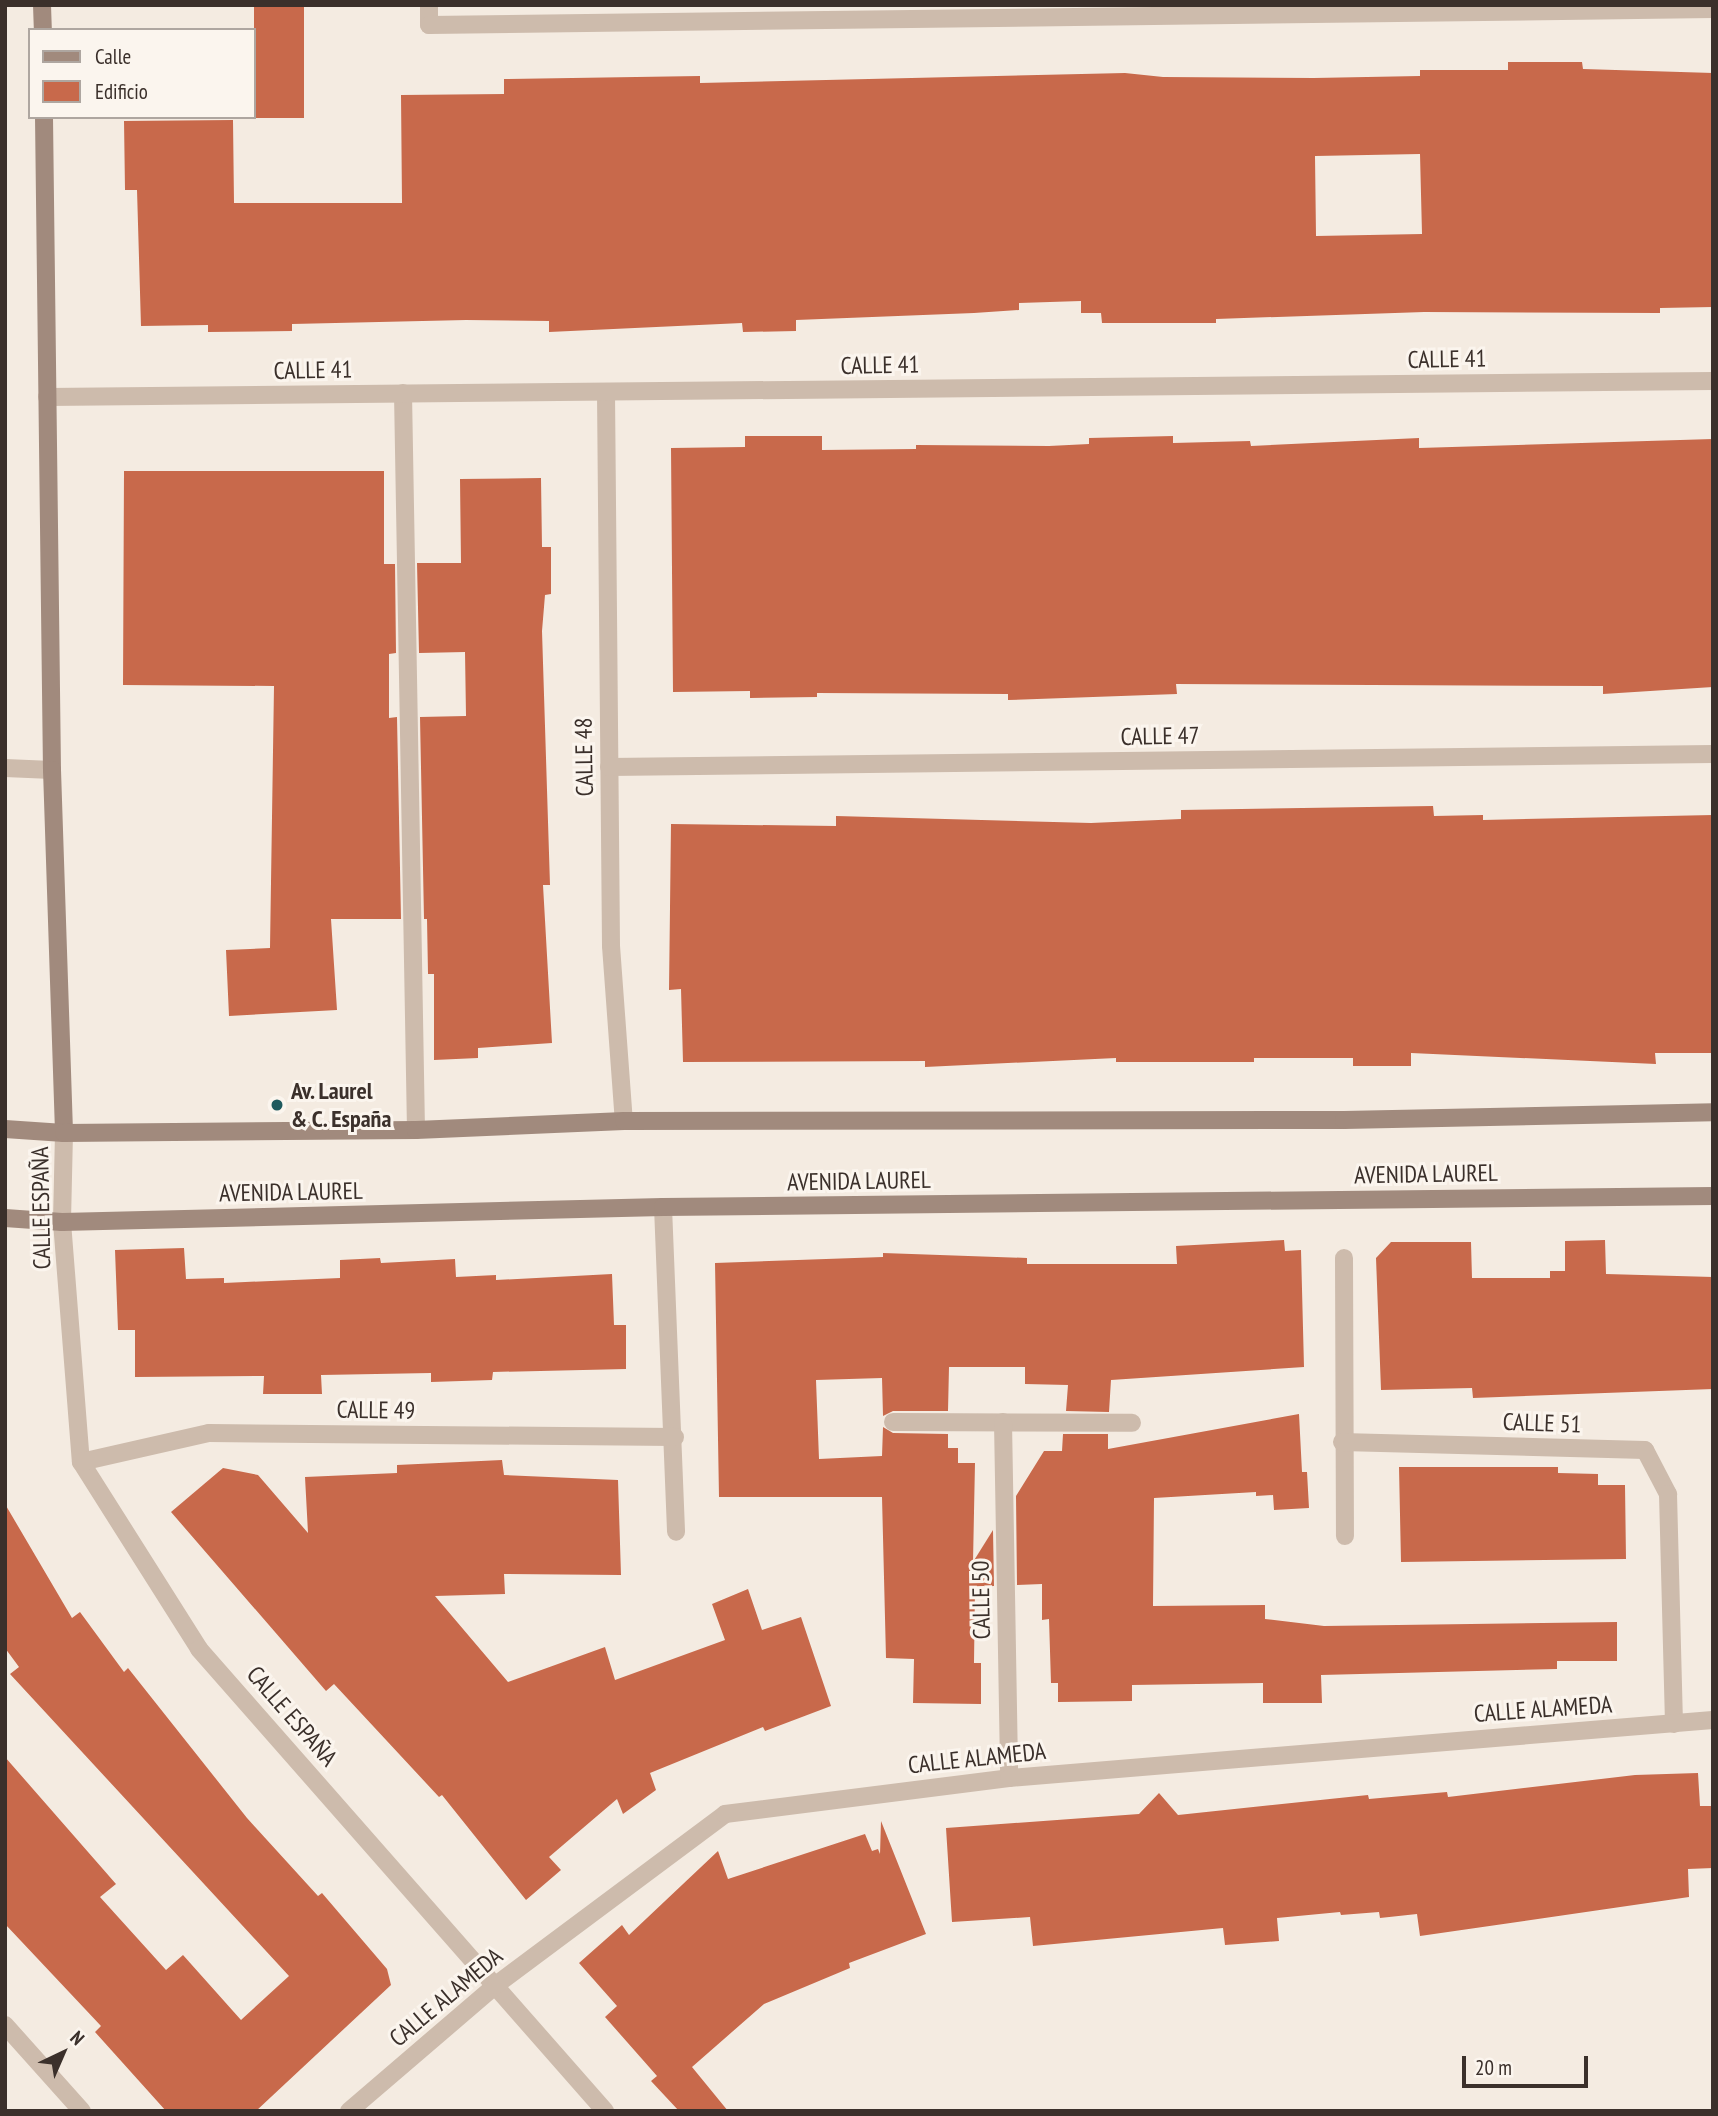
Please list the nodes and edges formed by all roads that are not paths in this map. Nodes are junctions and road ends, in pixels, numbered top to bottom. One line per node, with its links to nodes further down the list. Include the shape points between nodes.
1 (42, 5): 4 (street)
2 (429, 5): 3 (street, via 429,25)
3 (1713, 9)
4 (43, 28)
5 (44, 119): 9 (street, CALLE ESPAÑA)
6 (1713, 381): 8 (street, CALLE 41)
7 (403, 393): 8 (street, CALLE 41); 9 (street, CALLE 41); 17 (street)
8 (607, 393): 11 (street, CALLE 48)
9 (47, 397): 13 (street, CALLE ESPAÑA)
10 (1713, 754): 11 (street, CALLE 47)
11 (609, 767): 15 (street, CALLE 48, via 611,946)
12 (5, 768): 13 (street)
13 (52, 770): 18 (street, CALLE ESPAÑA)
14 (1713, 1112): 15 (street, via 1344,1120)
15 (624, 1121): 17 (street)
16 (5, 1129): 18 (street)
17 (416, 1130): 18 (street)
18 (64, 1133): 22 (street, CALLE ESPAÑA)
19 (1713, 1196): 20 (street, AVENIDA LAUREL)
20 (663, 1207): 22 (street, AVENIDA LAUREL); 27 (street)
21 (5, 1218): 22 (street, AVENIDA LAUREL)
22 (62, 1222): 29 (street, CALLE ESPAÑA)
23 (1344, 1258): 28 (street)
24 (893, 1422): 25 (street)
25 (1003, 1422): 26 (street); 34 (street, CALLE 50)
26 (1132, 1423)
27 (675, 1437): 29 (street, CALLE 49, via 209,1433); 30 (street)
28 (1342, 1442): 31 (street); 33 (street, CALLE 51, via 1645,1450 1668,1494)
29 (81, 1462): 35 (street, CALLE ESPAÑA, via 200,1648)
30 (676, 1532)
31 (1345, 1536)
32 (1713, 1720): 33 (street, CALLE ALAMEDA)
33 (1674, 1724): 34 (street, CALLE ALAMEDA)
34 (1009, 1778): 35 (street, CALLE ALAMEDA, via 725,1814)
35 (496, 1985): 38 (street, CALLE ALAMEDA); 39 (street, CALLE ESPAÑA)
36 (5, 2025): 37 (street)
37 (82, 2111)
38 (349, 2111)
39 (605, 2111)

